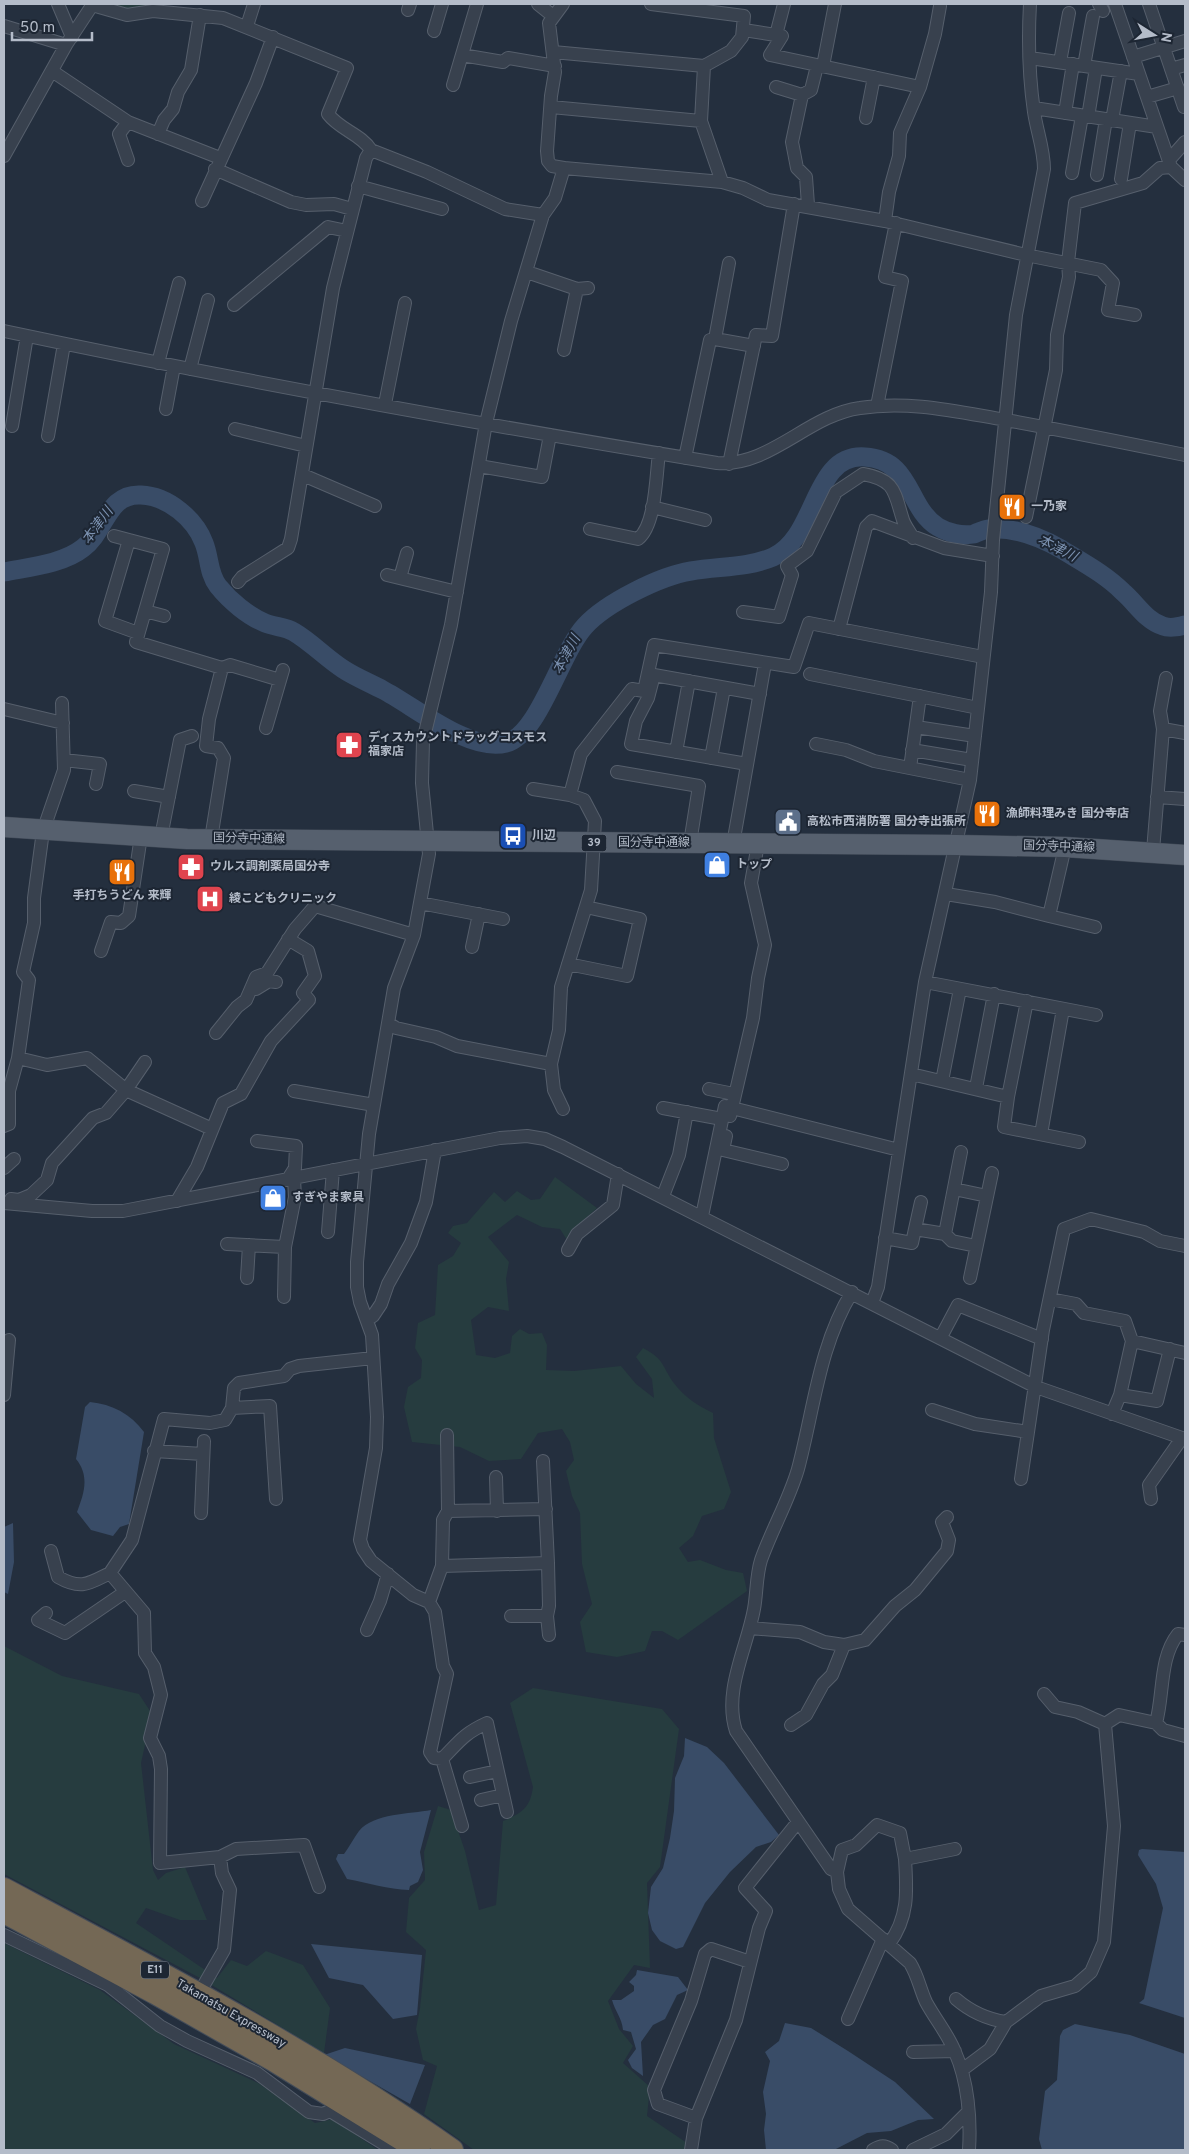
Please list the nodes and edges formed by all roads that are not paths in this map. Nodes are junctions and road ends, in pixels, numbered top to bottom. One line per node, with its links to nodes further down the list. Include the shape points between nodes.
1 (58, 4): 25 (street)
2 (92, 4): 17 (street, via 127,15 153,11); 25 (street)
3 (254, 4): 20 (street)
4 (442, 4): 22 (street)
5 (477, 4): 29 (street)
6 (538, 4): 18 (street)
7 (563, 4): 18 (street)
8 (651, 4): 21 (street, via 744,16)
9 (784, 4): 23 (street)
10 (835, 4): 36 (street)
11 (1030, 4): 31 (street)
12 (1116, 4): 30 (street)
13 (1149, 4): 27 (street)
14 (940, 6): 44 (street, via 936,34)
15 (1098, 10): 32 (street)
16 (1069, 13): 32 (street)
17 (200, 15): 20 (street); 59 (street, via 191,70)
18 (554, 16): 28 (street, via 549,23)
19 (4, 26): 25 (street)
20 (247, 26): 24 (street)
21 (744, 30): 23 (street); 35 (street, via 731,51)
22 (434, 31)
23 (776, 35): 36 (street, via 782,36 770,55)
24 (273, 37): 61 (street, via 347,68 328,114 366,141); 64 (street, via 256,83)
25 (69, 41): 38 (street)
26 (1185, 41): 27 (street)
27 (1164, 48): 30 (street); 37 (street)
28 (554, 52): 34 (street); 35 (street)
29 (462, 55): 34 (street); 42 (street)
30 (1134, 57): 40 (street)
31 (1030, 58): 32 (street); 50 (street)
32 (1078, 65): 39 (street); 51 (street); 52 (street)
33 (1185, 65): 37 (street)
34 (555, 66): 48 (street)
35 (704, 66): 55 (street)
36 (819, 68): 41 (street); 46 (street, via 811,90)
37 (1171, 69): 45 (street)
38 (52, 71): 56 (street); 62 (street)
39 (1121, 71): 40 (street); 54 (street)
40 (1139, 74): 47 (street)
41 (874, 77): 44 (street); 53 (street)
42 (453, 85)
43 (776, 87): 46 (street)
44 (920, 87): 79 (street, via 900,133 899,156 889,192)
45 (1178, 88): 47 (street); 49 (street)
46 (802, 94): 75 (street, via 792,142 797,168 806,177)
47 (1147, 97): 58 (street)
48 (551, 107): 55 (street); 66 (street, via 548,161 552,166)
49 (1184, 107)
50 (1034, 108): 51 (street); 81 (street, via 1044,150 1044,169)
51 (1065, 113): 52 (street)
52 (1085, 116): 54 (street); 67 (street)
53 (866, 118)
54 (1109, 120): 57 (street); 68 (street)
55 (701, 121): 71 (street)
56 (128, 122): 59 (street); 63 (street, via 119,134)
57 (1130, 123): 58 (street); 69 (street)
58 (1157, 127): 65 (street)
59 (158, 134): 64 (street)
60 (1185, 142): 65 (street)
61 (371, 150): 72 (street); 78 (street, via 428,172 506,209)
62 (4, 156)
63 (128, 160)
64 (218, 164): 73 (street); 76 (street, via 291,202 306,206 334,204)
65 (1170, 164): 70 (street); 82 (street, via 1143,183 1076,203)
66 (564, 168): 71 (street); 78 (street, via 555,198)
67 (1072, 173)
68 (1097, 175)
69 (1121, 179)
70 (1185, 180)
71 (722, 182): 74 (street, via 768,200)
72 (358, 186): 76 (street); 77 (street)
73 (202, 201)
74 (794, 204): 75 (street); 94 (street, via 772,336 756,335)
75 (808, 206): 79 (street)
76 (352, 209): 80 (street)
77 (442, 209)
78 (542, 215): 84 (street)
79 (891, 222): 81 (street); 101 (street, via 886,277 902,280)
80 (347, 231): 88 (street, via 328,227); 99 (street)
81 (1026, 255): 82 (street); 103 (street, via 1016,315)
82 (1068, 262): 89 (street, via 1101,270 1113,283 1108,310); 106 (street, via 1069,276 1057,335 1056,370)
83 (729, 263): 92 (street)
84 (527, 272): 95 (street, via 582,289); 104 (street, via 511,321)
85 (179, 283): 96 (street)
86 (208, 300): 98 (street)
87 (405, 303): 100 (street)
88 (234, 305)
89 (1136, 315)
90 (4, 331): 91 (street)
91 (27, 336): 93 (street); 105 (street)
92 (715, 339): 94 (street); 113 (street, via 710,340)
93 (64, 344): 96 (street); 109 (street)
94 (754, 346): 114 (street)
95 (564, 350)
96 (158, 363): 97 (street)
97 (174, 366): 98 (street); 102 (street)
98 (190, 369): 99 (street)
99 (314, 391): 100 (street); 110 (street)
100 (385, 404): 104 (street)
101 (878, 406): 103 (street, via 934,406); 114 (street, via 844,411 761,455)
102 (166, 409)
103 (1006, 420): 106 (street); 126 (street)
104 (486, 423): 108 (street); 115 (street)
105 (12, 426)
106 (1043, 427): 112 (street); 119 (street)
107 (235, 429): 110 (street)
108 (550, 435): 111 (street); 115 (street, via 542,477)
109 (48, 436)
110 (306, 446): 116 (street)
111 (659, 453): 113 (street); 118 (street)
112 (1185, 455)
113 (685, 458): 114 (street)
114 (729, 464)
115 (479, 466): 130 (street)
116 (303, 475): 117 (street); 129 (street, via 288,548)
117 (375, 506)
118 (652, 507): 120 (street); 121 (street, via 644,534 638,539)
119 (1026, 517)
120 (705, 520)
121 (590, 529)
122 (114, 536): 124 (street)
123 (913, 538): 126 (street, via 944,548); 132 (street, via 889,483 863,474 836,492 807,551 787,566 792,575 779,617); 134 (street, via 872,521 866,527)
124 (130, 540): 131 (street, via 163,549); 135 (street, via 105,621)
125 (407, 553): 128 (street)
126 (992, 556): 136 (street)
127 (387, 575): 128 (street)
128 (400, 578): 130 (street)
129 (238, 582)
130 (457, 592): 176 (street, via 425,731 422,783)
131 (145, 611): 133 (street); 135 (street)
132 (743, 612)
133 (164, 616)
134 (839, 629): 136 (street); 168 (street, via 809,623 794,667 654,645 644,691 632,689 581,754)
135 (138, 633): 137 (street, via 136,642)
136 (983, 658): 146 (street)
137 (222, 668): 150 (street, via 230,665 281,675); 175 (street, via 206,746 218,748 224,758)
138 (764, 669): 143 (street)
139 (810, 674): 144 (street)
140 (1166, 678): 151 (street, via 1160,711)
141 (689, 682): 142 (street); 157 (street); 157 (street, via 654,675 648,698 636,721 631,744)
142 (724, 688): 143 (street); 158 (street)
143 (760, 694): 161 (street)
144 (920, 696): 146 (street); 149 (street)
145 (62, 703): 148 (street)
146 (978, 708): 154 (street)
147 (4, 709): 148 (street)
148 (63, 723): 159 (street)
149 (916, 727): 154 (street); 156 (street)
150 (266, 728)
151 (1163, 729): 152 (street); 170 (street)
152 (1185, 733)
153 (192, 736): 169 (street, via 180,740)
154 (975, 736): 160 (street)
155 (816, 744): 162 (street)
156 (912, 750): 160 (street); 162 (street)
157 (676, 752): 158 (street)
158 (711, 758): 161 (street)
159 (64, 760): 165 (street, via 100,764); 173 (street, via 64,770)
160 (972, 760): 164 (street)
161 (747, 764): 179 (street)
162 (910, 768): 164 (street)
163 (617, 772): 178 (street, via 699,786)
164 (970, 780): 181 (street)
165 (96, 784)
166 (533, 789): 168 (street)
167 (134, 791): 169 (street)
168 (570, 795): 177 (street, via 584,800 595,821)
169 (169, 797): 174 (street)
170 (1157, 797): 171 (street); 183 (street)
171 (1185, 799)
172 (4, 827): 173 (main road, 国分寺中通線 / 39)
173 (42, 831): 174 (main road, 国分寺中通線 / 39); 207 (street, via 34,923 23,972 29,980)
174 (151, 837): 175 (main road, 国分寺中通線 / 39); 195 (street, via 129,916 121,923 110,922)
175 (211, 839): 176 (main road, 国分寺中通線 / 39)
176 (428, 842): 177 (main road, 国分寺中通線 / 39); 186 (street, via 429,854)
177 (592, 843): 178 (main road, 国分寺中通線 / 39); 187 (street, via 591,890)
178 (690, 843): 179 (main road, 国分寺中通線 / 39)
179 (733, 844): 180 (main road, 国分寺中通線 / 39)
180 (758, 844): 181 (main road, 国分寺中通線 / 39); 216 (street, via 751,883 765,945 754,1018)
181 (958, 845): 182 (main road, 国分寺中通線 / 39); 185 (street)
182 (1066, 847): 183 (main road, 国分寺中通線 / 39); 189 (street)
183 (1153, 852): 184 (main road, 国分寺中通線 / 39)
184 (1185, 855)
185 (946, 894): 189 (street); 198 (street)
186 (420, 903): 188 (street); 192 (street)
187 (586, 907): 196 (street); 196 (street, via 640,919 627,976)
188 (479, 914): 190 (street); 194 (street)
189 (1049, 916): 191 (street)
190 (503, 919)
191 (1094, 927)
192 (414, 935): 193 (street, via 315,906); 205 (street, via 394,988)
193 (288, 939): 201 (street, via 267,973 256,977); 225 (street, via 308,951 315,976 303,993 310,1000 271,1041 241,1094 223,1103)
194 (472, 947)
195 (101, 951)
196 (568, 964): 209 (street, via 561,987 558,1030)
197 (276, 982): 201 (street, via 268,981)
198 (925, 982): 199 (street); 210 (street)
199 (960, 989): 200 (street); 211 (street)
200 (994, 994): 202 (street); 212 (street)
201 (246, 1000): 206 (street)
202 (1027, 1001): 203 (street); 217 (street)
203 (1063, 1009): 204 (street); 226 (street)
204 (1096, 1015)
205 (388, 1024): 209 (street, via 436,1036 457,1046); 218 (street)
206 (216, 1033)
207 (18, 1058): 214 (street, via 46,1065 86,1058); 224 (street, via 9,1091 9,1124)
208 (144, 1062): 214 (street)
209 (551, 1064): 221 (street, via 554,1090)
210 (911, 1074): 211 (street); 230 (street)
211 (942, 1081): 212 (street)
212 (976, 1088): 217 (street)
213 (709, 1089): 216 (street)
214 (126, 1090): 225 (street); 243 (street, via 106,1113 93,1118 52,1163 47,1180 31,1195 19,1200)
215 (294, 1091): 218 (street)
216 (734, 1094): 220 (street)
217 (1008, 1097): 226 (street, via 1004,1127)
218 (374, 1105): 233 (street)
219 (663, 1108): 222 (street)
220 (732, 1108): 223 (street, via 725,1106); 230 (street); 234 (street, via 723,1150)
221 (563, 1109)
222 (687, 1112): 223 (street); 241 (street, via 679,1155)
223 (722, 1119): 247 (street)
224 (4, 1126)
225 (212, 1129): 244 (street, via 197,1167)
226 (1041, 1134): 228 (street)
227 (257, 1141): 239 (street, via 296,1146)
228 (1079, 1142)
229 (435, 1150): 233 (street); 238 (street, via 527,1136 545,1139); 264 (street, via 426,1202 411,1243 388,1284 381,1304)
230 (899, 1150): 251 (street)
231 (961, 1152): 240 (street)
232 (14, 1158): 235 (street)
233 (366, 1164): 236 (street); 264 (street, via 357,1287)
234 (782, 1164)
235 (4, 1168)
236 (333, 1170): 239 (street); 249 (street)
237 (992, 1173): 242 (street)
238 (618, 1174): 241 (street); 257 (street, via 614,1205 577,1234)
239 (291, 1178): 244 (street); 256 (street, via 296,1196)
240 (954, 1189): 242 (street); 250 (street)
241 (663, 1196): 247 (street)
242 (987, 1196): 254 (street)
243 (4, 1198)
244 (176, 1201): 246 (street, via 123,1211)
245 (921, 1202): 248 (street)
246 (4, 1203)
247 (702, 1216): 260 (street)
248 (915, 1230): 250 (street); 251 (street, via 912,1243)
249 (328, 1232)
250 (945, 1234): 254 (street, via 952,1242)
251 (885, 1238): 263 (street, via 878,1287)
252 (227, 1244): 253 (street)
253 (249, 1245): 256 (street); 258 (street)
254 (976, 1246): 259 (street)
255 (1185, 1246): 262 (street, via 1091,1219 1064,1229)
256 (285, 1247): 261 (street)
257 (568, 1250)
258 (247, 1278)
259 (970, 1278)
260 (852, 1292): 263 (street); 303 (street, via 822,1360 798,1469 761,1561)
261 (284, 1297)
262 (1050, 1299): 266 (street); 268 (street, via 1076,1304 1084,1313 1125,1321)
263 (872, 1303): 265 (street)
264 (367, 1320): 272 (street, via 372,1335)
265 (941, 1337): 266 (street, via 958,1305); 273 (street)
266 (1042, 1339): 273 (street)
267 (9, 1340): 271 (street)
268 (1132, 1341): 269 (street); 275 (street)
269 (1170, 1349): 270 (street); 275 (street, via 1157,1401)
270 (1185, 1353)
271 (6, 1358): 274 (street)
272 (373, 1358): 276 (street, via 299,1366 277,1378 239,1383 234,1388); 297 (street, via 376,1448 360,1540 371,1561)
273 (1036, 1387): 278 (street); 279 (street)
274 (4, 1395)
275 (1120, 1395): 278 (street)
276 (232, 1408): 282 (street, via 225,1420 210,1423 164,1419); 286 (street, via 270,1406)
277 (932, 1410): 279 (street, via 975,1424)
278 (1112, 1414): 281 (street)
279 (1028, 1432): 285 (street)
280 (447, 1435): 289 (street)
281 (1184, 1438): 287 (street, via 1149,1485)
282 (154, 1451): 291 (street, via 204,1447); 296 (street, via 132,1540)
283 (543, 1461): 288 (street)
284 (496, 1476): 290 (street)
285 (1021, 1479)
286 (276, 1499)
287 (1151, 1499)
288 (546, 1509): 290 (street); 294 (street)
289 (448, 1511): 290 (street); 295 (street, via 443,1520)
290 (497, 1511)
291 (201, 1513)
292 (947, 1517): 307 (street, via 942,1522 949,1540 947,1551 915,1590 865,1640)
293 (51, 1551): 296 (street, via 58,1578 73,1585 90,1583)
294 (548, 1563): 295 (street); 302 (street)
295 (442, 1566): 299 (street)
296 (110, 1573): 298 (street)
297 (388, 1574): 299 (street, via 413,1595); 304 (street)
298 (125, 1592): 300 (street, via 65,1633 38,1620); 322 (street, via 144,1613 145,1653 154,1667 161,1696 150,1738 161,1769 160,1863)
299 (429, 1602): 313 (street, via 435,1612 447,1674 430,1752 434,1758)
300 (46, 1613)
301 (511, 1616): 302 (street)
302 (547, 1616): 305 (street)
303 (750, 1628): 307 (street, via 800,1632 824,1642); 319 (street, via 732,1700 732,1721)
304 (367, 1630)
305 (549, 1634)
306 (1185, 1635): 309 (street, via 1178,1634 1170,1643)
307 (844, 1645): 311 (street, via 832,1675 823,1684 806,1715)
308 (1044, 1694): 310 (street, via 1055,1707 1078,1712)
309 (1156, 1723): 310 (street, via 1119,1715); 312 (street, via 1162,1730)
310 (1105, 1724): 335 (street, via 1114,1826 1104,1942 1100,1955 1091,1972 1075,1986 1041,1996)
311 (791, 1725)
312 (1185, 1736)
313 (442, 1759): 314 (street, via 470,1731 486,1723); 320 (street)
314 (497, 1771): 315 (street); 316 (street)
315 (470, 1776)
316 (503, 1795): 317 (street); 318 (street)
317 (481, 1800)
318 (507, 1812)
319 (797, 1823): 324 (street, via 830,1869); 330 (street, via 745,1888 766,1911)
320 (462, 1826)
321 (955, 1849): 323 (street)
322 (220, 1857): 325 (street, via 236,1849 304,1845); 331 (street, via 222,1873 230,1890 224,1950)
323 (905, 1859): 324 (street, via 900,1833 877,1825 856,1845 842,1850); 329 (street, via 906,1909 898,1932)
324 (837, 1872): 329 (street, via 843,1902)
325 (319, 1887)
326 (4, 1889): 339 (highway, Takamatsu Expressway / E11, via 136,1960)
327 (4, 1912): 339 (highway, Takamatsu Expressway / E11, via 155,1993)
328 (4, 1935): 336 (street, via 108,1985)
329 (886, 1942): 333 (street); 337 (street, via 910,1963 926,2001)
330 (750, 1962): 342 (street, via 736,2020); 342 (street, via 711,1949 705,1954 691,2001 654,2090 658,2104)
331 (204, 1983)
332 (956, 1999): 335 (street, via 968,2010 990,2020)
333 (848, 2019)
334 (184, 2022): 336 (street)
335 (1006, 2022): 340 (street, via 990,2049)
336 (176, 2035): 343 (street, via 257,2073 309,2112 323,2114 330,2111)
337 (955, 2051): 338 (street); 340 (street)
338 (913, 2052)
339 (299, 2064): 343 (highway, Takamatsu Expressway / E11)
340 (962, 2070): 341 (street)
341 (968, 2112): 348 (street, via 946,2134); 349 (street)
342 (696, 2118): 345 (street)
343 (413, 2145): 344 (highway, Takamatsu Expressway / E11)
344 (452, 2150)
345 (691, 2150)
346 (873, 2150): 347 (street, via 886,2146)
347 (892, 2150)
348 (913, 2150)
349 (969, 2150)

